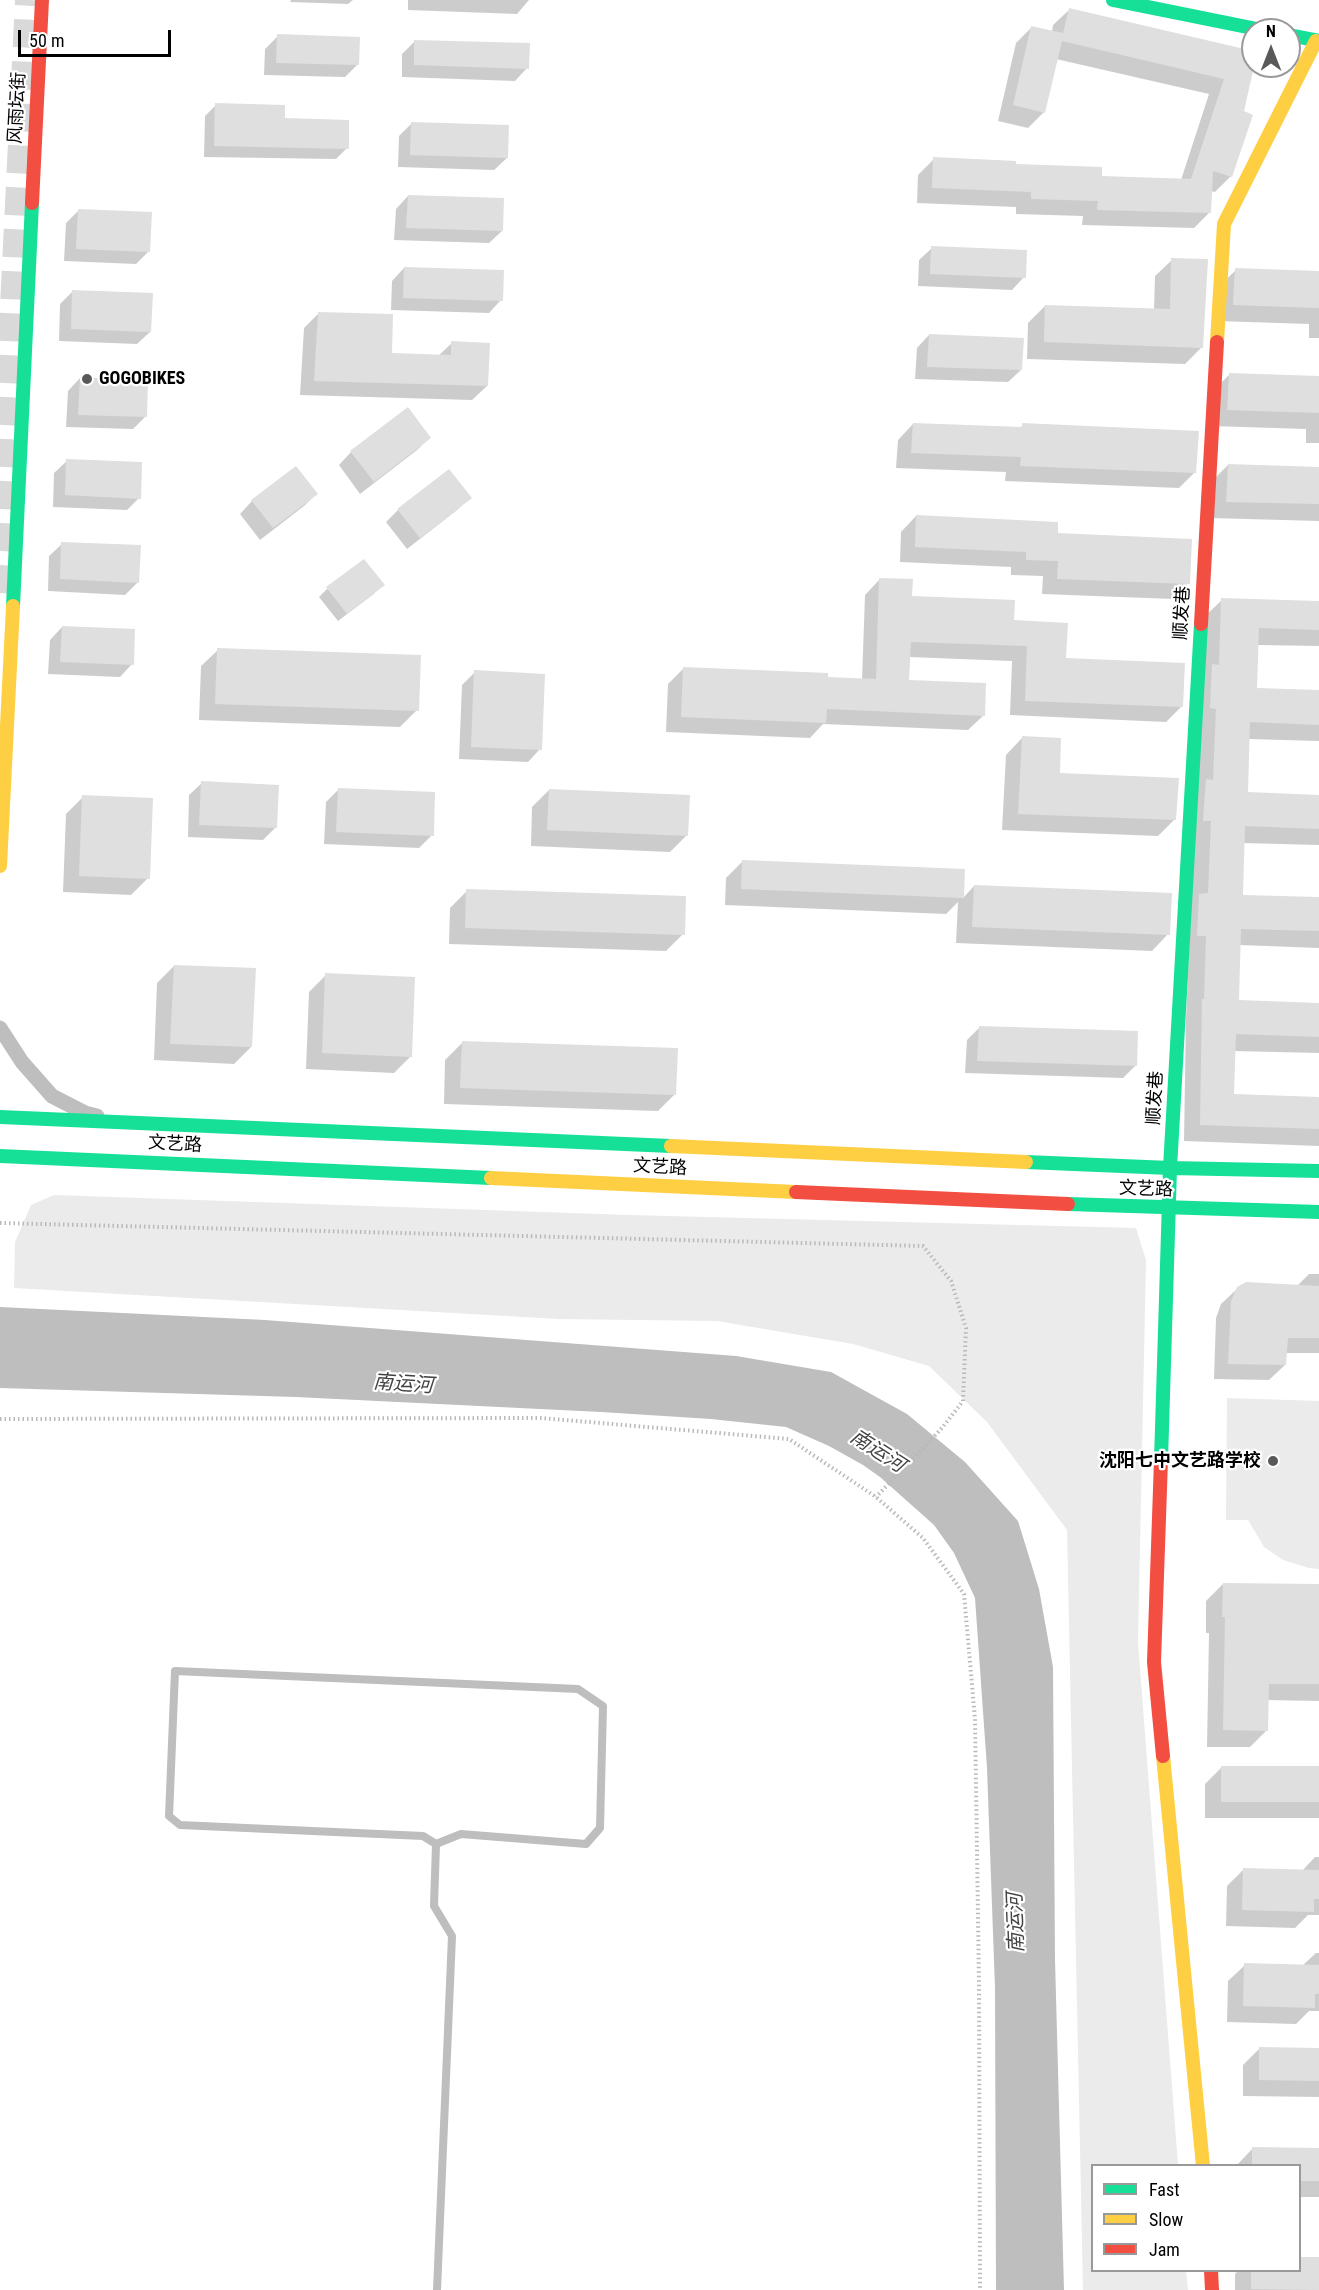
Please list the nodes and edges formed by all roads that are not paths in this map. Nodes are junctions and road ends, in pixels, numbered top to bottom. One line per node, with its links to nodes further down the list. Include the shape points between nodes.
1 (42, 0): 6 (main road, 风雨坛街)
2 (1113, 0): 3 (main road)
3 (1241, 26)
4 (1301, 38): 5 (main road)
5 (1318, 41): 11 (main road, 顺发巷, via 1224,224)
6 (0, 866)
7 (0, 1028): 9 (street, via 22,1062 52,1096 85,1113)
8 (0, 1117): 9 (main road, 文艺路)
9 (112, 1120): 11 (main road, 文艺路)
10 (0, 1156): 13 (main road, 文艺路)
11 (1170, 1168): 12 (main road, 文艺路); 13 (main road, 顺发巷)
12 (1319, 1171)
13 (1169, 1209): 14 (main road, 文艺路); 16 (main road, 顺发巷, via 1154,1662)
14 (1319, 1212)
15 (436, 1844): 15 (lane, via 461,1834 586,1844 600,1828 603,1706 578,1689 175,1671 169,1816 180,1825 423,1836); 18 (lane, via 434,1906 452,1936)
16 (1203, 2164)
17 (1211, 2272): 19 (main road)
18 (437, 2290)
19 (1212, 2290)

